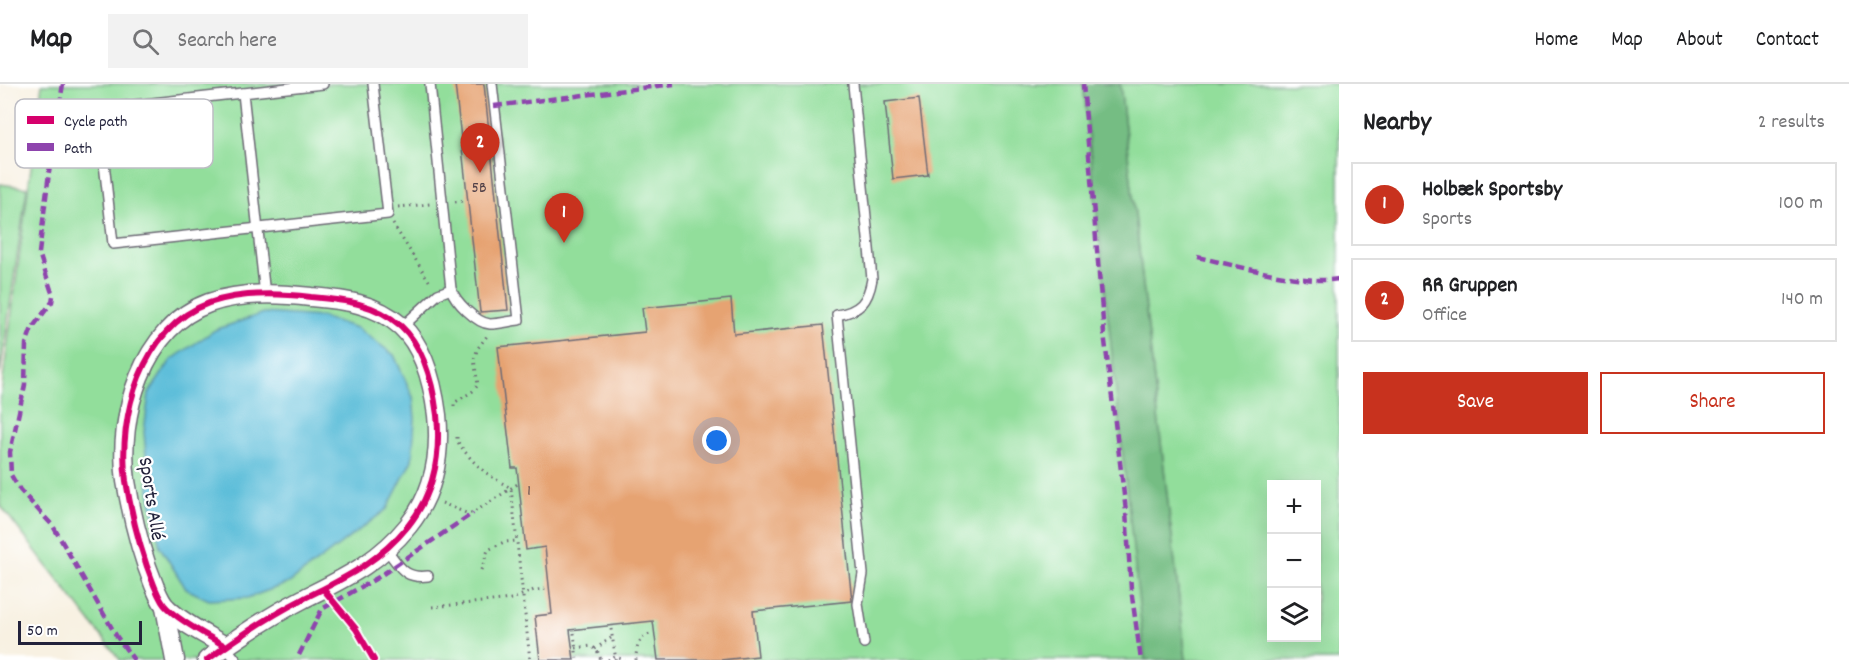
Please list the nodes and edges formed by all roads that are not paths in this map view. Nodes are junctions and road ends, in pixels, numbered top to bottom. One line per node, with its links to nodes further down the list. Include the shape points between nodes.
1 (323, 84): 6 (lane)
2 (374, 84): 9 (lane, via 388,211)
3 (430, 84): 10 (lane)
4 (492, 84): 10 (lane, via 519,320 487,324 466,310)
5 (853, 84): 16 (lane, via 872,279 869,295 862,304 837,315 863,574 858,604)
6 (243, 93): 7 (lane); 9 (lane)
7 (189, 99)
8 (105, 168): 9 (lane, via 113,244)
9 (258, 229): 11 (lane)
10 (451, 289): 12 (lane, via 438,294)
11 (265, 294): 12 (street, Sports Allé, via 350,301 376,309); 15 (street, Sports Allé, via 209,303 183,318 156,344 138,378 127,419 125,471 142,557)
12 (402, 327): 13 (street, Sports Allé, via 416,345 431,383 437,465 427,496 411,523)
13 (386, 549): 14 (lane, via 405,572); 17 (street, Sports Allé, via 344,579 277,614)
14 (428, 576)
15 (165, 607): 17 (street); 18 (street, Sports Allé)
16 (864, 643)
17 (231, 653): 19 (street, Sports Allé)
18 (175, 660)
19 (207, 660)

